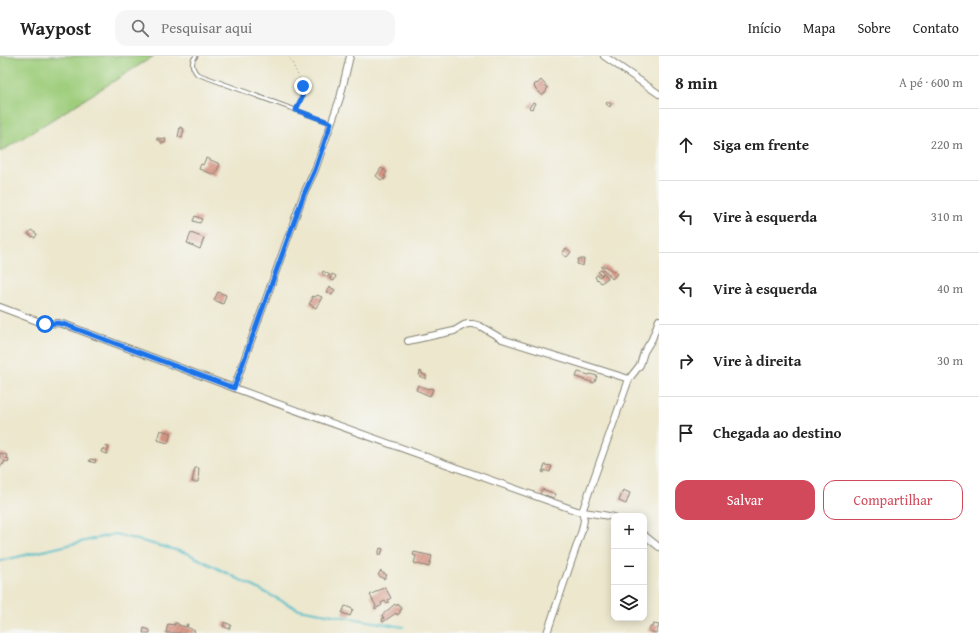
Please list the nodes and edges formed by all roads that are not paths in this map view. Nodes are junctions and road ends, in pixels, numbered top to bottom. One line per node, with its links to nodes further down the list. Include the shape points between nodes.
1 (196, 56): 5 (lane, via 192,64 197,74)
2 (350, 56): 5 (street)
3 (604, 56): 4 (street)
4 (659, 94)
5 (331, 123): 10 (street)
6 (0, 307): 10 (street, via 45,324 66,325)
7 (659, 320): 9 (street, via 640,365)
8 (408, 340): 9 (street, via 454,331 464,325 473,324 502,339)
9 (629, 379): 11 (street)
10 (234, 388): 11 (street)
11 (582, 512): 12 (street); 15 (street, via 582,530)
12 (611, 516)
13 (647, 537): 14 (street)
14 (659, 547)
15 (546, 633)

